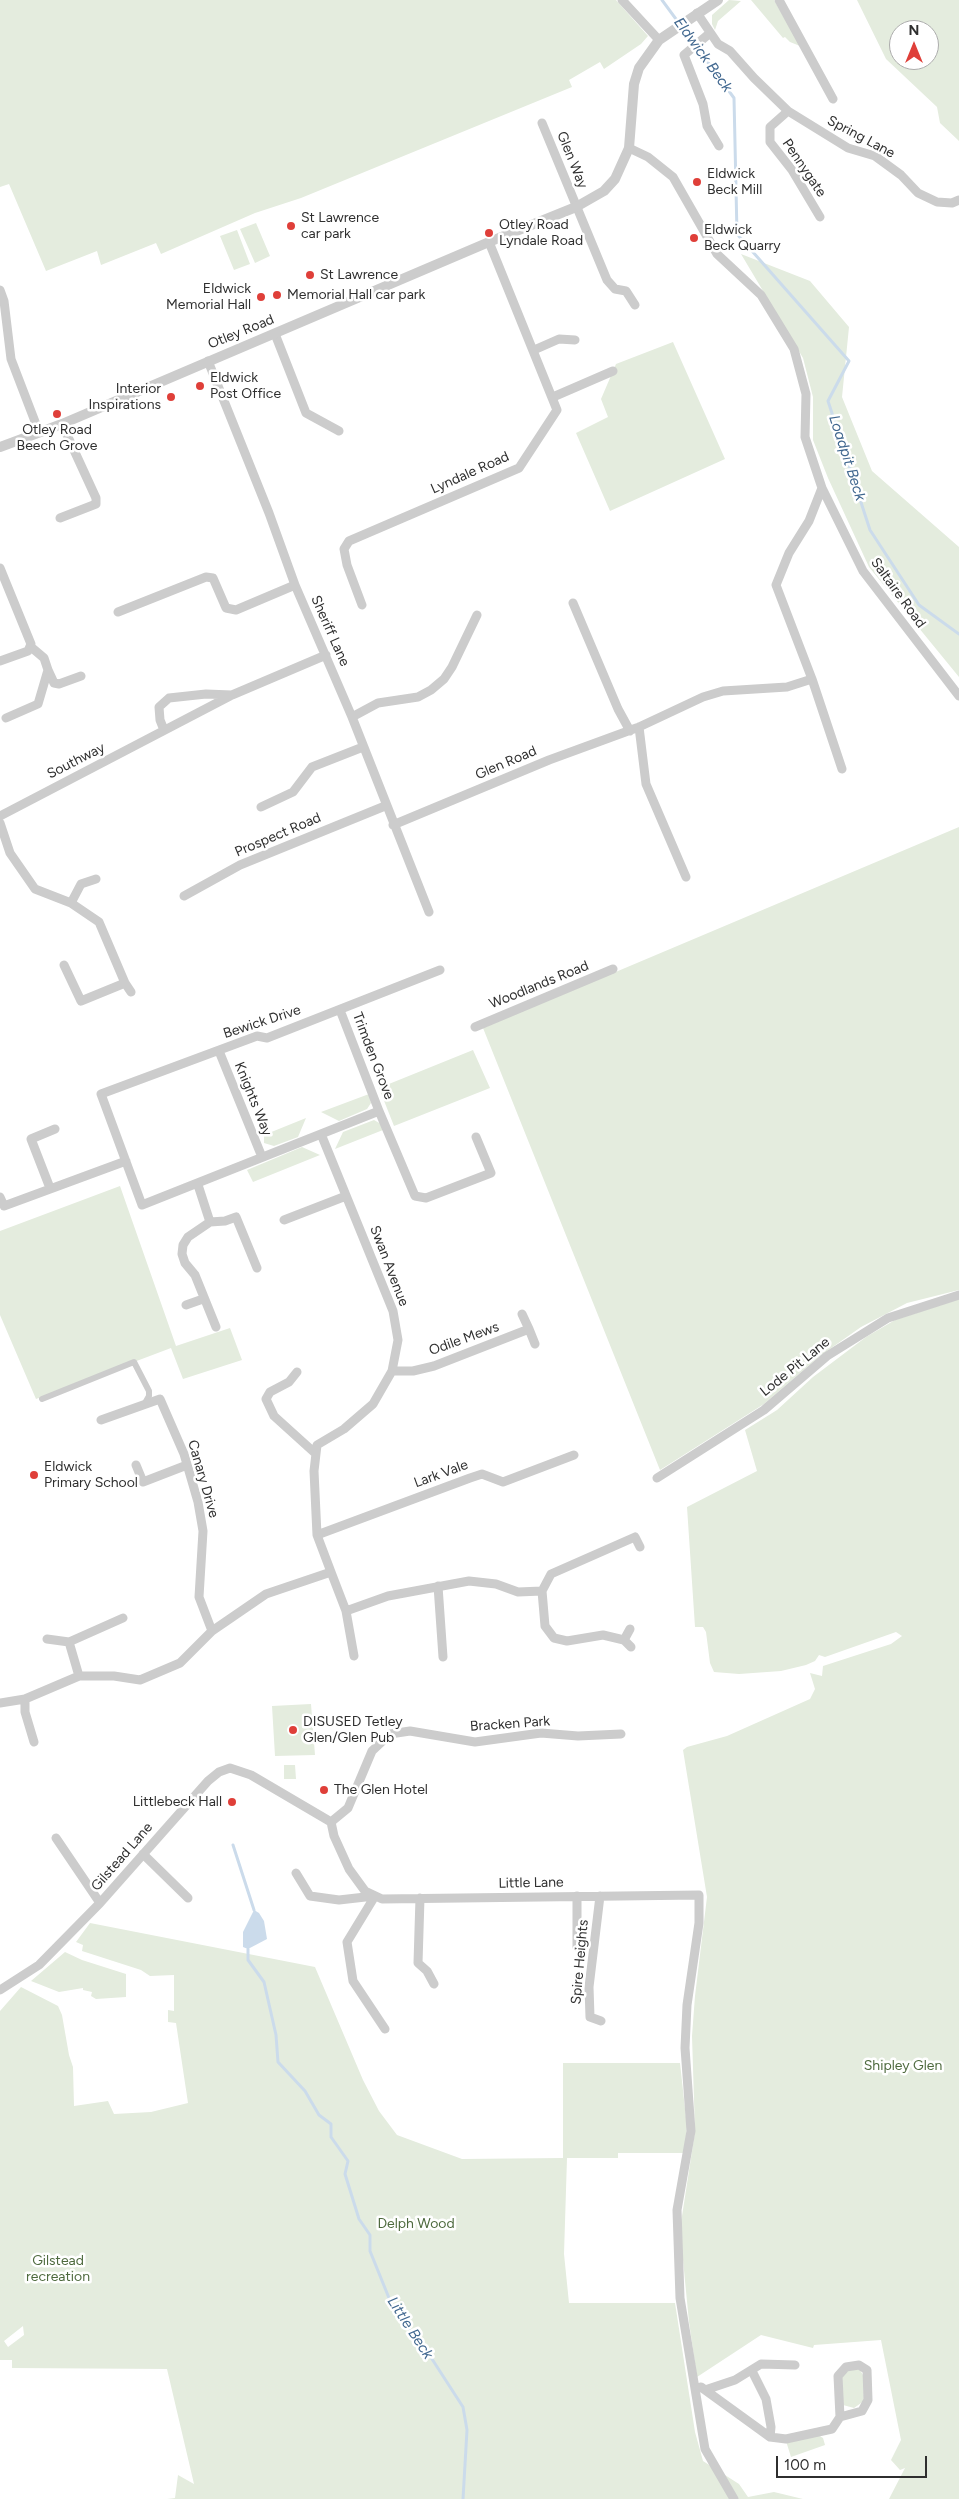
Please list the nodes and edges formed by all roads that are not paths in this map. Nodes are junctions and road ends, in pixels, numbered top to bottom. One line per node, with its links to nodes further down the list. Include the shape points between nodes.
1 (622, 0): 6 (street)
2 (718, 0): 4 (street, Otley Road)
3 (779, 0): 7 (street)
4 (697, 13): 5 (street, Spring Lane); 6 (street, Otley Road)
5 (710, 33): 8 (street, Spring Lane); 10 (street, via 684,55 703,104 707,126)
6 (659, 40): 11 (street, Otley Road, via 635,76)
7 (833, 99)
8 (788, 111): 12 (street, Spring Lane, via 848,148 875,156 901,175 918,193 937,202); 14 (street, Pennygate, via 770,127 770,142 792,170)
9 (542, 123): 13 (street, Glen Way)
10 (719, 146)
11 (629, 148): 13 (street, Otley Road, via 615,179 604,191); 28 (street, Saltaire Road, via 648,157 674,177 717,254 762,295 794,349 806,394 805,437)
12 (959, 200)
13 (576, 207): 15 (street, Otley Road); 17 (street, Glen Way, via 607,280 615,289 626,291)
14 (820, 217)
15 (489, 242): 18 (street, Otley Road); 20 (street, Lyndale Road)
16 (0, 290): 26 (street, via 4,300 10,359)
17 (635, 305)
18 (275, 334): 21 (street, Otley Road); 25 (street, via 306,413)
19 (575, 340): 20 (street, via 559,339)
20 (534, 350): 23 (street, Lyndale Road)
21 (208, 361): 24 (street, Otley Road); 31 (street, Sheriff Lane)
22 (613, 371): 23 (street)
23 (553, 397): 33 (street, Lyndale Road, via 558,410 519,468 349,541 344,549 347,565)
24 (62, 424): 26 (street, Otley Road); 29 (street, via 96,504)
25 (339, 431)
26 (39, 432): 27 (street, Otley Road)
27 (0, 446)
28 (822, 488): 41 (street, via 776,585); 43 (street, Saltaire Road, via 863,571)
29 (60, 518)
30 (0, 568): 36 (street)
31 (295, 585): 34 (street, via 236,610 226,608 213,578 206,577); 37 (street, Sheriff Lane)
32 (573, 603): 46 (street, via 618,709)
33 (362, 605)
34 (118, 612)
35 (477, 615): 44 (street, via 452,667 431,690 418,697 378,704)
36 (31, 648): 38 (street); 39 (street, via 44,658)
37 (326, 654): 42 (street, Southway); 44 (street, Sheriff Lane)
38 (0, 661)
39 (48, 670): 40 (street, via 54,683 59,684); 45 (street, via 38,704)
40 (81, 676)
41 (812, 679): 46 (street, Glen Road, via 787,688 723,691); 49 (street)
42 (232, 695): 47 (street, Southway); 47 (street, Southway, via 169,698 158,713)
43 (959, 696)
44 (352, 717): 48 (street, Sheriff Lane)
45 (6, 718)
46 (635, 729): 54 (street, Glen Road, via 549,760); 55 (street, via 646,784)
47 (164, 730): 52 (street, Southway)
48 (363, 747): 50 (street, Sheriff Lane); 51 (street, via 312,767 293,792)
49 (842, 769)
50 (385, 806): 54 (street, Sheriff Lane); 57 (street, Prospect Road, via 240,865)
51 (261, 807)
52 (0, 816)
53 (0, 823): 58 (street, via 10,853 35,889)
54 (394, 826): 59 (street, Sheriff Lane)
55 (686, 877)
56 (96, 879): 58 (street, via 81,884)
57 (184, 896)
58 (72, 903): 63 (street, via 99,922)
59 (429, 912)
60 (64, 965): 63 (street, via 81,1001)
61 (613, 969): 66 (street, Woodlands Road)
62 (440, 970): 65 (street, Bewick Drive)
63 (125, 983): 64 (street)
64 (131, 992)
65 (340, 1010): 67 (street, Bewick Drive, via 267,1038 257,1036); 68 (street, Trimden Grove)
66 (475, 1027)
67 (219, 1051): 72 (street, Knights Way); 73 (street, Bewick Drive, via 102,1094)
68 (379, 1112): 70 (street); 71 (street, Trimden Grove, via 415,1196 426,1198 491,1173)
69 (55, 1129): 75 (street, via 31,1139)
70 (321, 1134): 72 (street); 76 (street, Swan Avenue)
71 (476, 1137)
72 (262, 1157): 74 (street)
73 (126, 1161): 74 (street, via 142,1205); 75 (street)
74 (198, 1185): 79 (street)
75 (50, 1188): 77 (street, via 4,1206)
76 (346, 1196): 78 (street); 89 (street, Swan Avenue, via 393,1310 398,1340)
77 (1, 1200)
78 (284, 1220)
79 (210, 1222): 80 (street, via 236,1217); 82 (street, via 188,1237 182,1254)
80 (256, 1268)
81 (959, 1295): 97 (street, Lode Pit Lane, via 888,1318 827,1356 764,1410)
82 (204, 1299): 83 (street); 85 (street)
83 (186, 1305)
84 (522, 1314): 86 (street)
85 (216, 1327)
86 (529, 1329): 87 (street); 89 (street, Odile Mews, via 434,1366)
87 (535, 1344)
88 (297, 1372): 93 (street, via 289,1382 270,1392 266,1399 274,1416)
89 (392, 1372): 93 (street, Swan Avenue, via 373,1404 344,1429 317,1445)
90 (42, 1399): 91 (street, via 134,1362 149,1391)
91 (145, 1403): 92 (street); 96 (street, Canary Drive, via 160,1399)
92 (101, 1420)
93 (316, 1454): 98 (street)
94 (574, 1455): 98 (street, Lark Vale, via 503,1482 482,1474)
95 (136, 1465): 96 (street, via 143,1482)
96 (187, 1465): 106 (street, Canary Drive, via 203,1531 199,1597)
97 (657, 1478)
98 (317, 1535): 100 (street)
99 (640, 1547): 102 (street, via 635,1537 551,1574)
100 (330, 1572): 103 (street); 106 (street, via 266,1594)
101 (438, 1586): 102 (street, via 469,1581 496,1584 518,1592); 103 (street, via 388,1596); 112 (street)
102 (542, 1591): 108 (street, via 545,1626 554,1638 567,1641 603,1635)
103 (346, 1611): 111 (street)
104 (123, 1618): 109 (street)
105 (630, 1629): 108 (street)
106 (212, 1631): 113 (street, via 180,1663 140,1680)
107 (47, 1639): 109 (street)
108 (624, 1640): 110 (street)
109 (69, 1642): 113 (street)
110 (631, 1647)
111 (354, 1656)
112 (443, 1657)
113 (79, 1676): 114 (street)
114 (25, 1699): 115 (street); 117 (street, via 25,1712)
115 (0, 1704)
116 (621, 1734): 118 (street, Bracken Park, via 578,1736 541,1733 476,1742 410,1731 390,1734 372,1751 348,1808)
117 (34, 1742)
118 (331, 1822): 120 (street, Gilstead Lane, via 251,1775 230,1768 208,1781); 122 (street, Little Lane, via 349,1869 364,1891)
119 (56, 1838): 127 (street)
120 (143, 1854): 125 (street); 127 (street, Gilstead Lane)
121 (296, 1873): 122 (street, via 310,1896 339,1900)
122 (374, 1896): 126 (street, Little Lane, via 382,1899); 132 (street, via 348,1942 353,1981)
123 (577, 1896): 124 (street, Little Lane); 126 (street, Little Lane); 128 (street)
124 (600, 1896): 131 (street, Spire Heights, via 589,1987 590,2018); 135 (street, Little Lane, via 699,1895 699,1923 686,2005 685,2048 691,2131 677,2210 680,2298)
125 (188, 1898)
126 (420, 1898): 129 (street, via 418,1963)
127 (100, 1903): 130 (street, Gilstead Lane, via 40,1964)
128 (577, 1947)
129 (434, 1984)
130 (0, 1990)
131 (601, 2021)
132 (385, 2029)
133 (795, 2365): 134 (street, via 761,2364)
134 (752, 2371): 136 (street); 138 (street, via 766,2399)
135 (694, 2383): 136 (street); 139 (street, via 705,2449)
136 (705, 2390): 138 (street)
137 (840, 2417): 137 (street, via 838,2376 846,2367 859,2364 867,2370 868,2400 862,2412); 138 (street, via 832,2428 786,2439)
138 (770, 2437)
139 (734, 2499)

